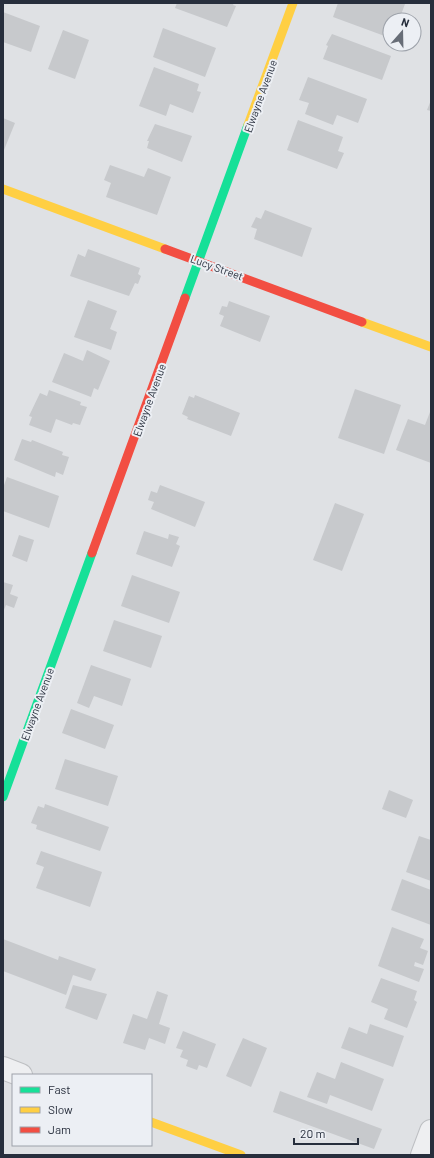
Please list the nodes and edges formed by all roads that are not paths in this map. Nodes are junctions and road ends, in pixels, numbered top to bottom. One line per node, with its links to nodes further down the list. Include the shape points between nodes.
1 (293, 3): 3 (street, Elwayne Avenue)
2 (3, 189): 3 (street, Lucy Street)
3 (200, 261): 4 (street, Lucy Street); 5 (street, Elwayne Avenue)
4 (431, 347)
5 (3, 797)
6 (3, 1068): 7 (street)
7 (18, 1074)
8 (152, 1122): 10 (street)
9 (431, 1131): 11 (street)
10 (241, 1155)
11 (422, 1155)

